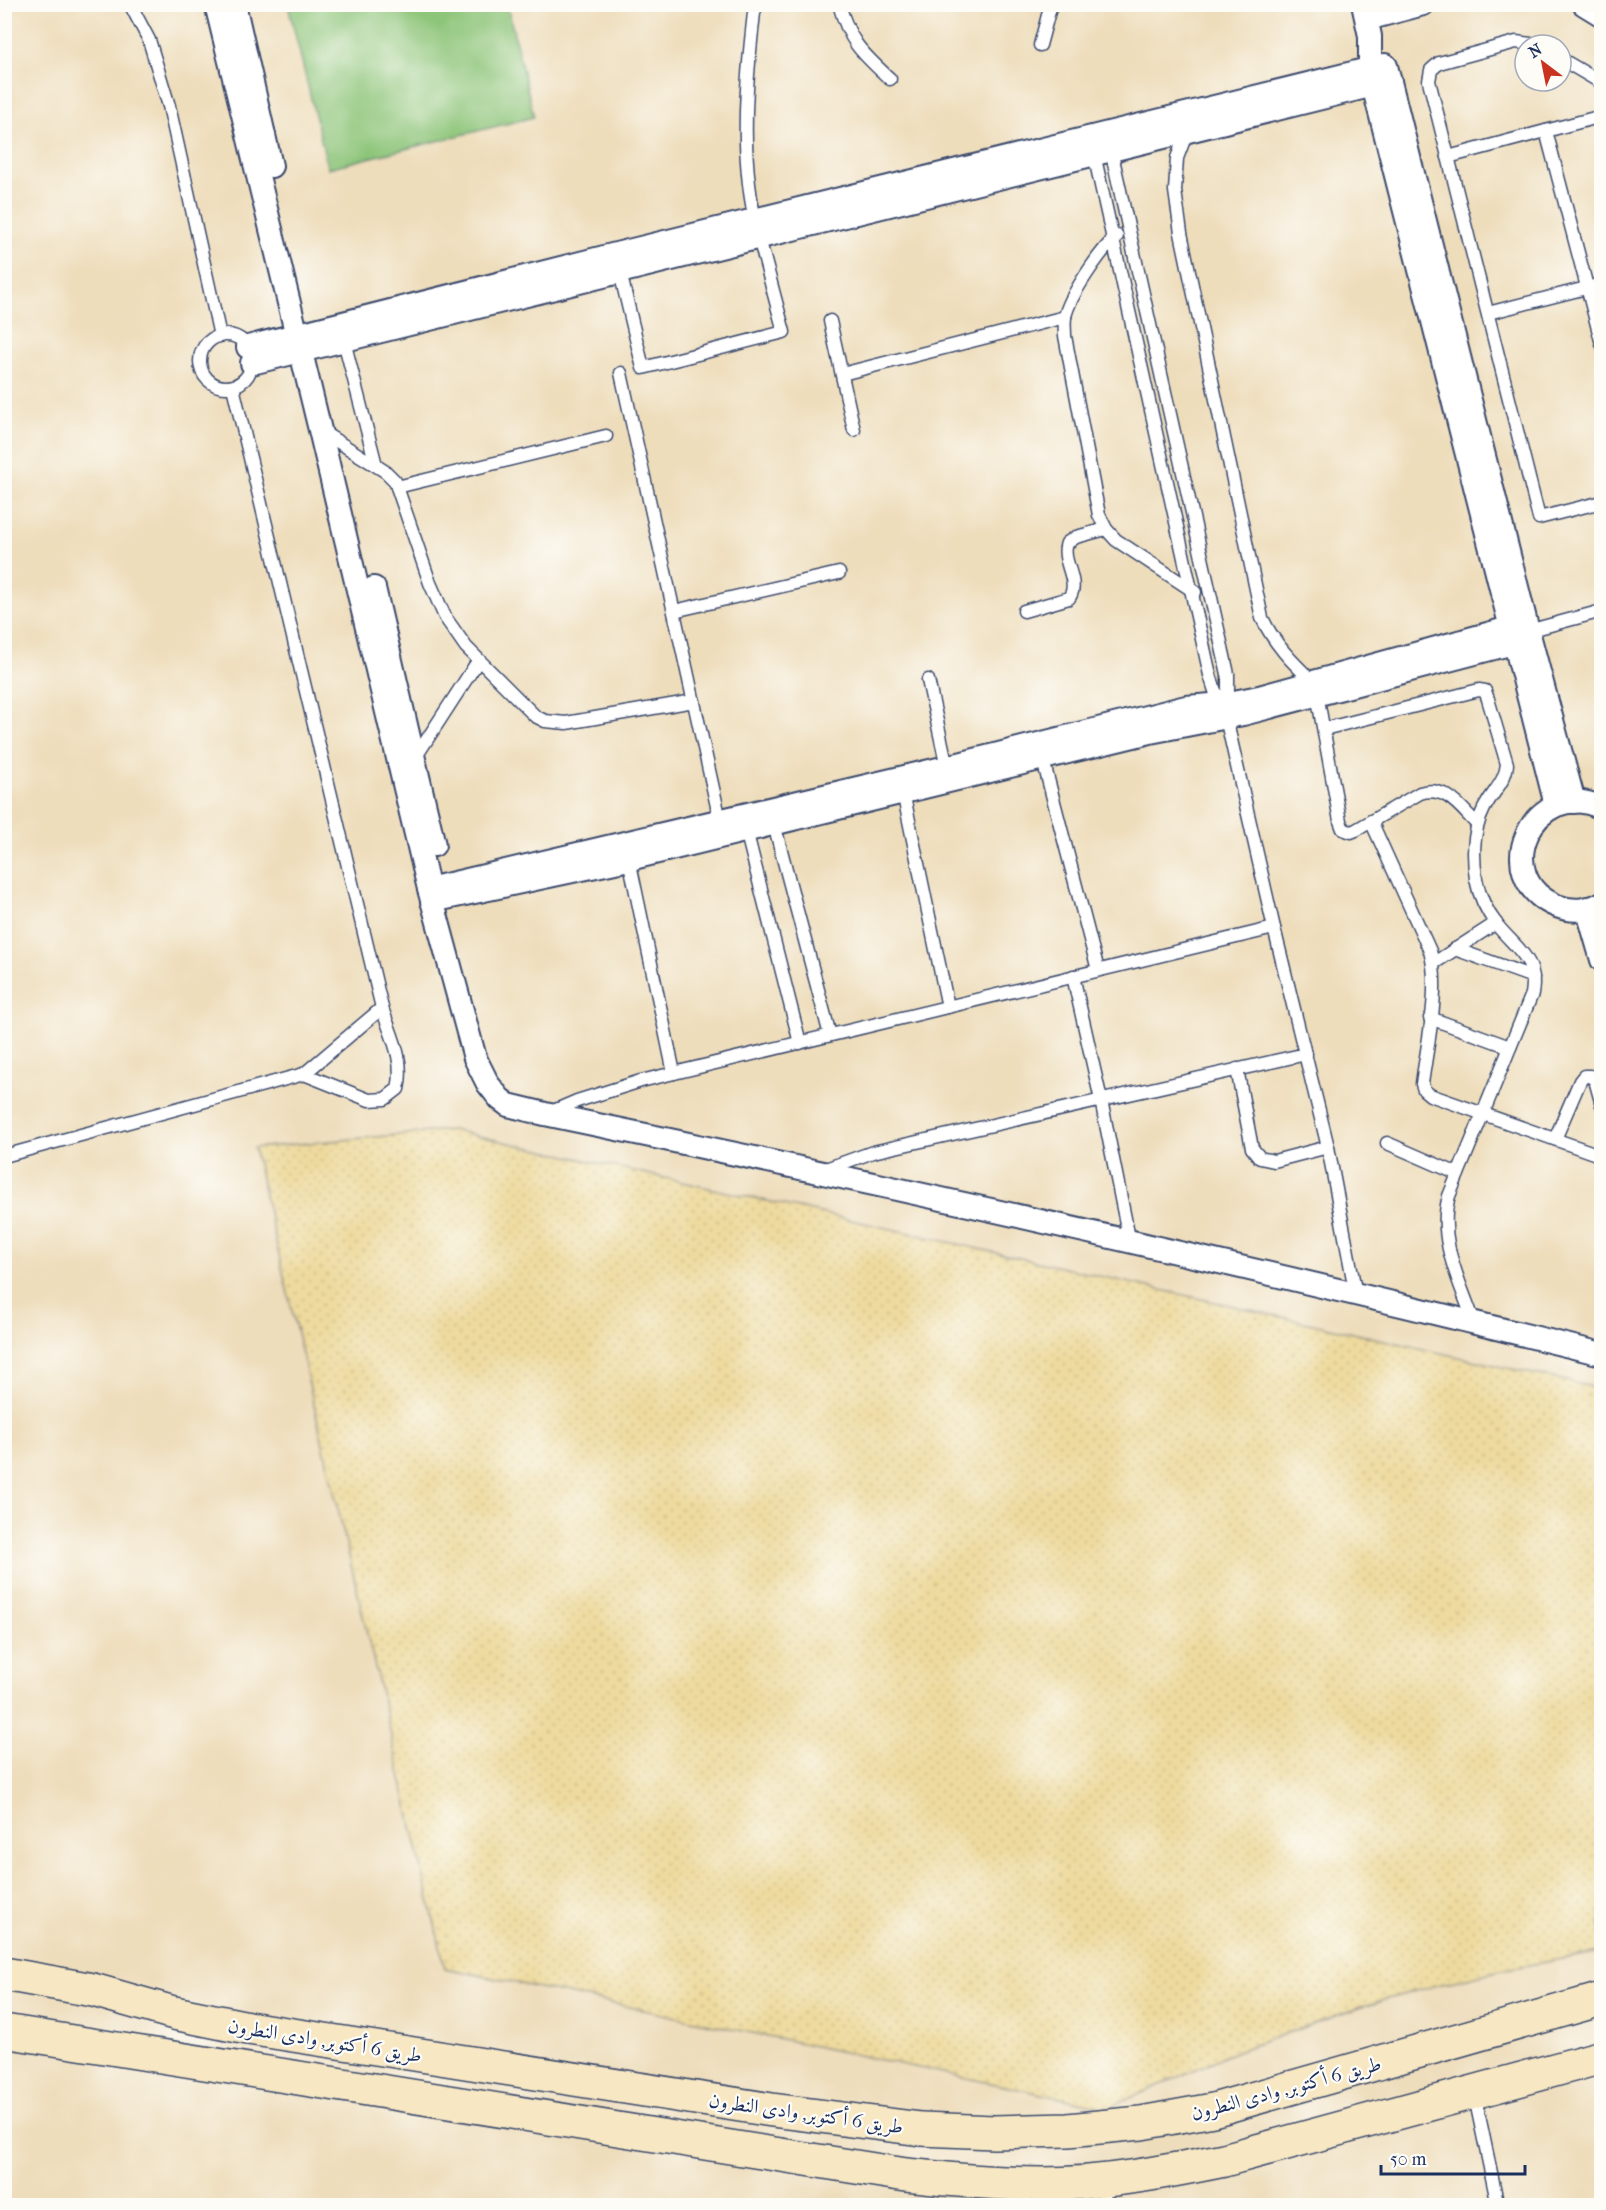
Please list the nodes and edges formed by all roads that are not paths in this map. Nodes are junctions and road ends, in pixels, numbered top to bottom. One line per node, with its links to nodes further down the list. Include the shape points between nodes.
1 (130, 4): 29 (lane, via 150,40 169,106)
2 (216, 4): 30 (street)
3 (234, 4): 30 (street)
4 (758, 4): 21 (lane, via 744,122 750,197)
5 (839, 4): 13 (lane, via 846,28 861,53)
6 (1052, 4): 10 (lane)
7 (1423, 4): 8 (street)
8 (1367, 20): 12 (street)
9 (1513, 43): 19 (lane, via 1439,63 1431,70 1429,81)
10 (1041, 45)
11 (1573, 65): 14 (lane)
12 (1380, 75): 16 (street); 50 (street)
13 (890, 79)
14 (1602, 83)
15 (1602, 116): 17 (lane)
16 (1191, 122): 18 (street); 53 (lane, via 1177,158 1175,191 1181,233 1262,618 1284,654)
17 (1546, 131): 19 (lane); 25 (lane)
18 (1101, 144): 20 (lane); 21 (street); 22 (lane)
19 (1448, 157): 26 (lane)
20 (1128, 226): 22 (lane); 46 (lane)
21 (757, 229): 23 (street); 23 (lane, via 784,332 643,368)
22 (1113, 240): 27 (lane, via 1070,300); 45 (lane)
23 (618, 263): 30 (street); 31 (street)
24 (1602, 284): 25 (lane)
25 (1587, 288): 26 (lane); 32 (lane)
26 (1488, 313): 42 (lane, via 1539,518)
27 (1065, 317): 35 (lane); 43 (lane, via 1065,336 1099,515)
28 (830, 321): 35 (lane)
29 (220, 336): 33 (lane, via 236,337); 36 (lane, via 206,344 201,368 216,386)
30 (305, 341): 31 (street); 33 (street); 38 (street)
31 (344, 341): 40 (lane)
32 (1602, 344)
33 (250, 355): 36 (lane, via 246,378)
34 (621, 373): 47 (lane)
35 (842, 374): 37 (lane)
36 (232, 387): 80 (lane)
37 (854, 430)
38 (329, 436): 40 (lane); 58 (street); 69 (street)
39 (606, 436): 41 (lane)
40 (376, 465): 41 (lane, via 391,476)
41 (397, 487): 51 (lane, via 436,601 454,633)
42 (1602, 502)
43 (1106, 529): 45 (lane); 48 (lane, via 1067,543 1065,554 1074,587 1069,598)
44 (839, 573): 47 (lane)
45 (1191, 591): 46 (lane); 55 (lane, via 1212,683)
46 (1210, 596): 55 (lane, via 1228,674)
47 (674, 611): 54 (lane)
48 (1024, 611)
49 (1602, 612): 50 (lane)
50 (1517, 634): 53 (street); 61 (street)
51 (478, 661): 54 (lane, via 527,710 555,723); 58 (lane)
52 (928, 680): 59 (lane)
53 (1315, 688): 55 (street); 56 (lane)
54 (694, 701): 67 (lane)
55 (1225, 711): 57 (street, via 1150,732); 72 (lane)
56 (1324, 729): 63 (lane, via 1343,829 1351,832); 66 (lane, via 1485,691 1507,764)
57 (1041, 751): 59 (street); 60 (street); 76 (lane)
58 (415, 758): 69 (street)
59 (947, 767): 60 (street)
60 (901, 785): 64 (street); 65 (street); 79 (lane)
61 (1565, 803): 62 (street, via 1585,802); 70 (street, via 1539,816 1527,832 1521,858 1524,872 1529,884 1548,903 1574,910)
62 (1602, 808)
63 (1371, 821): 66 (lane, via 1420,793 1436,790 1451,797); 75 (lane)
64 (744, 823): 65 (street); 67 (street); 83 (lane)
65 (774, 824): 82 (lane)
66 (1477, 824): 71 (lane, via 1477,880)
67 (722, 828): 68 (street)
68 (627, 851): 69 (street); 87 (lane)
69 (438, 893): 92 (street, via 479,1069 493,1092 508,1105)
70 (1594, 906): 74 (street)
71 (1496, 923): 73 (lane); 78 (lane, via 1523,951)
72 (1274, 928): 76 (lane); 85 (lane)
73 (1455, 950): 75 (lane); 78 (lane)
74 (1602, 960)
75 (1434, 963): 81 (lane)
76 (1098, 970): 77 (lane)
77 (1073, 976): 79 (lane); 89 (lane)
78 (1533, 977): 84 (lane, via 1532,994)
79 (948, 1007): 82 (lane)
80 (382, 1008): 88 (lane); 88 (lane, via 401,1060 398,1089 385,1099 369,1100)
81 (1430, 1018): 84 (lane); 91 (lane, via 1424,1090)
82 (830, 1035): 83 (lane)
83 (800, 1043): 87 (lane)
84 (1510, 1047): 91 (lane)
85 (1306, 1054): 86 (lane); 95 (lane)
86 (1237, 1069): 89 (lane); 95 (lane, via 1252,1148 1260,1158 1274,1161)
87 (674, 1073): 92 (lane, via 609,1090)
88 (304, 1074): 96 (lane)
89 (1101, 1100): 98 (lane, via 873,1152); 100 (lane)
90 (1602, 1105): 93 (lane, via 1595,1080 1584,1076)
91 (1483, 1113): 93 (lane); 99 (lane)
92 (545, 1114): 98 (street)
93 (1555, 1140): 97 (lane)
94 (1387, 1143): 99 (lane)
95 (1328, 1146): 101 (lane)
96 (4, 1156)
97 (1602, 1156)
98 (822, 1171): 100 (street)
99 (1458, 1174): 102 (lane, via 1446,1206 1445,1236)
100 (1130, 1243): 101 (street)
101 (1356, 1295): 102 (street)
102 (1474, 1322): 103 (street)
103 (1602, 1354)
104 (4, 1974): 105 (street, طريق 6 أكتوبر, وادى النطرون, via 93,1990 174,2013 248,2028 794,2113 921,2129 994,2132 1120,2125 1214,2110)
105 (1602, 1999)
106 (4, 2031): 109 (street, via 906,2175 1045,2184)
107 (1602, 2057): 108 (street)
108 (1474, 2091): 109 (street, via 1224,2160 1162,2172); 110 (lane)
109 (1104, 2193)
110 (1498, 2205)

